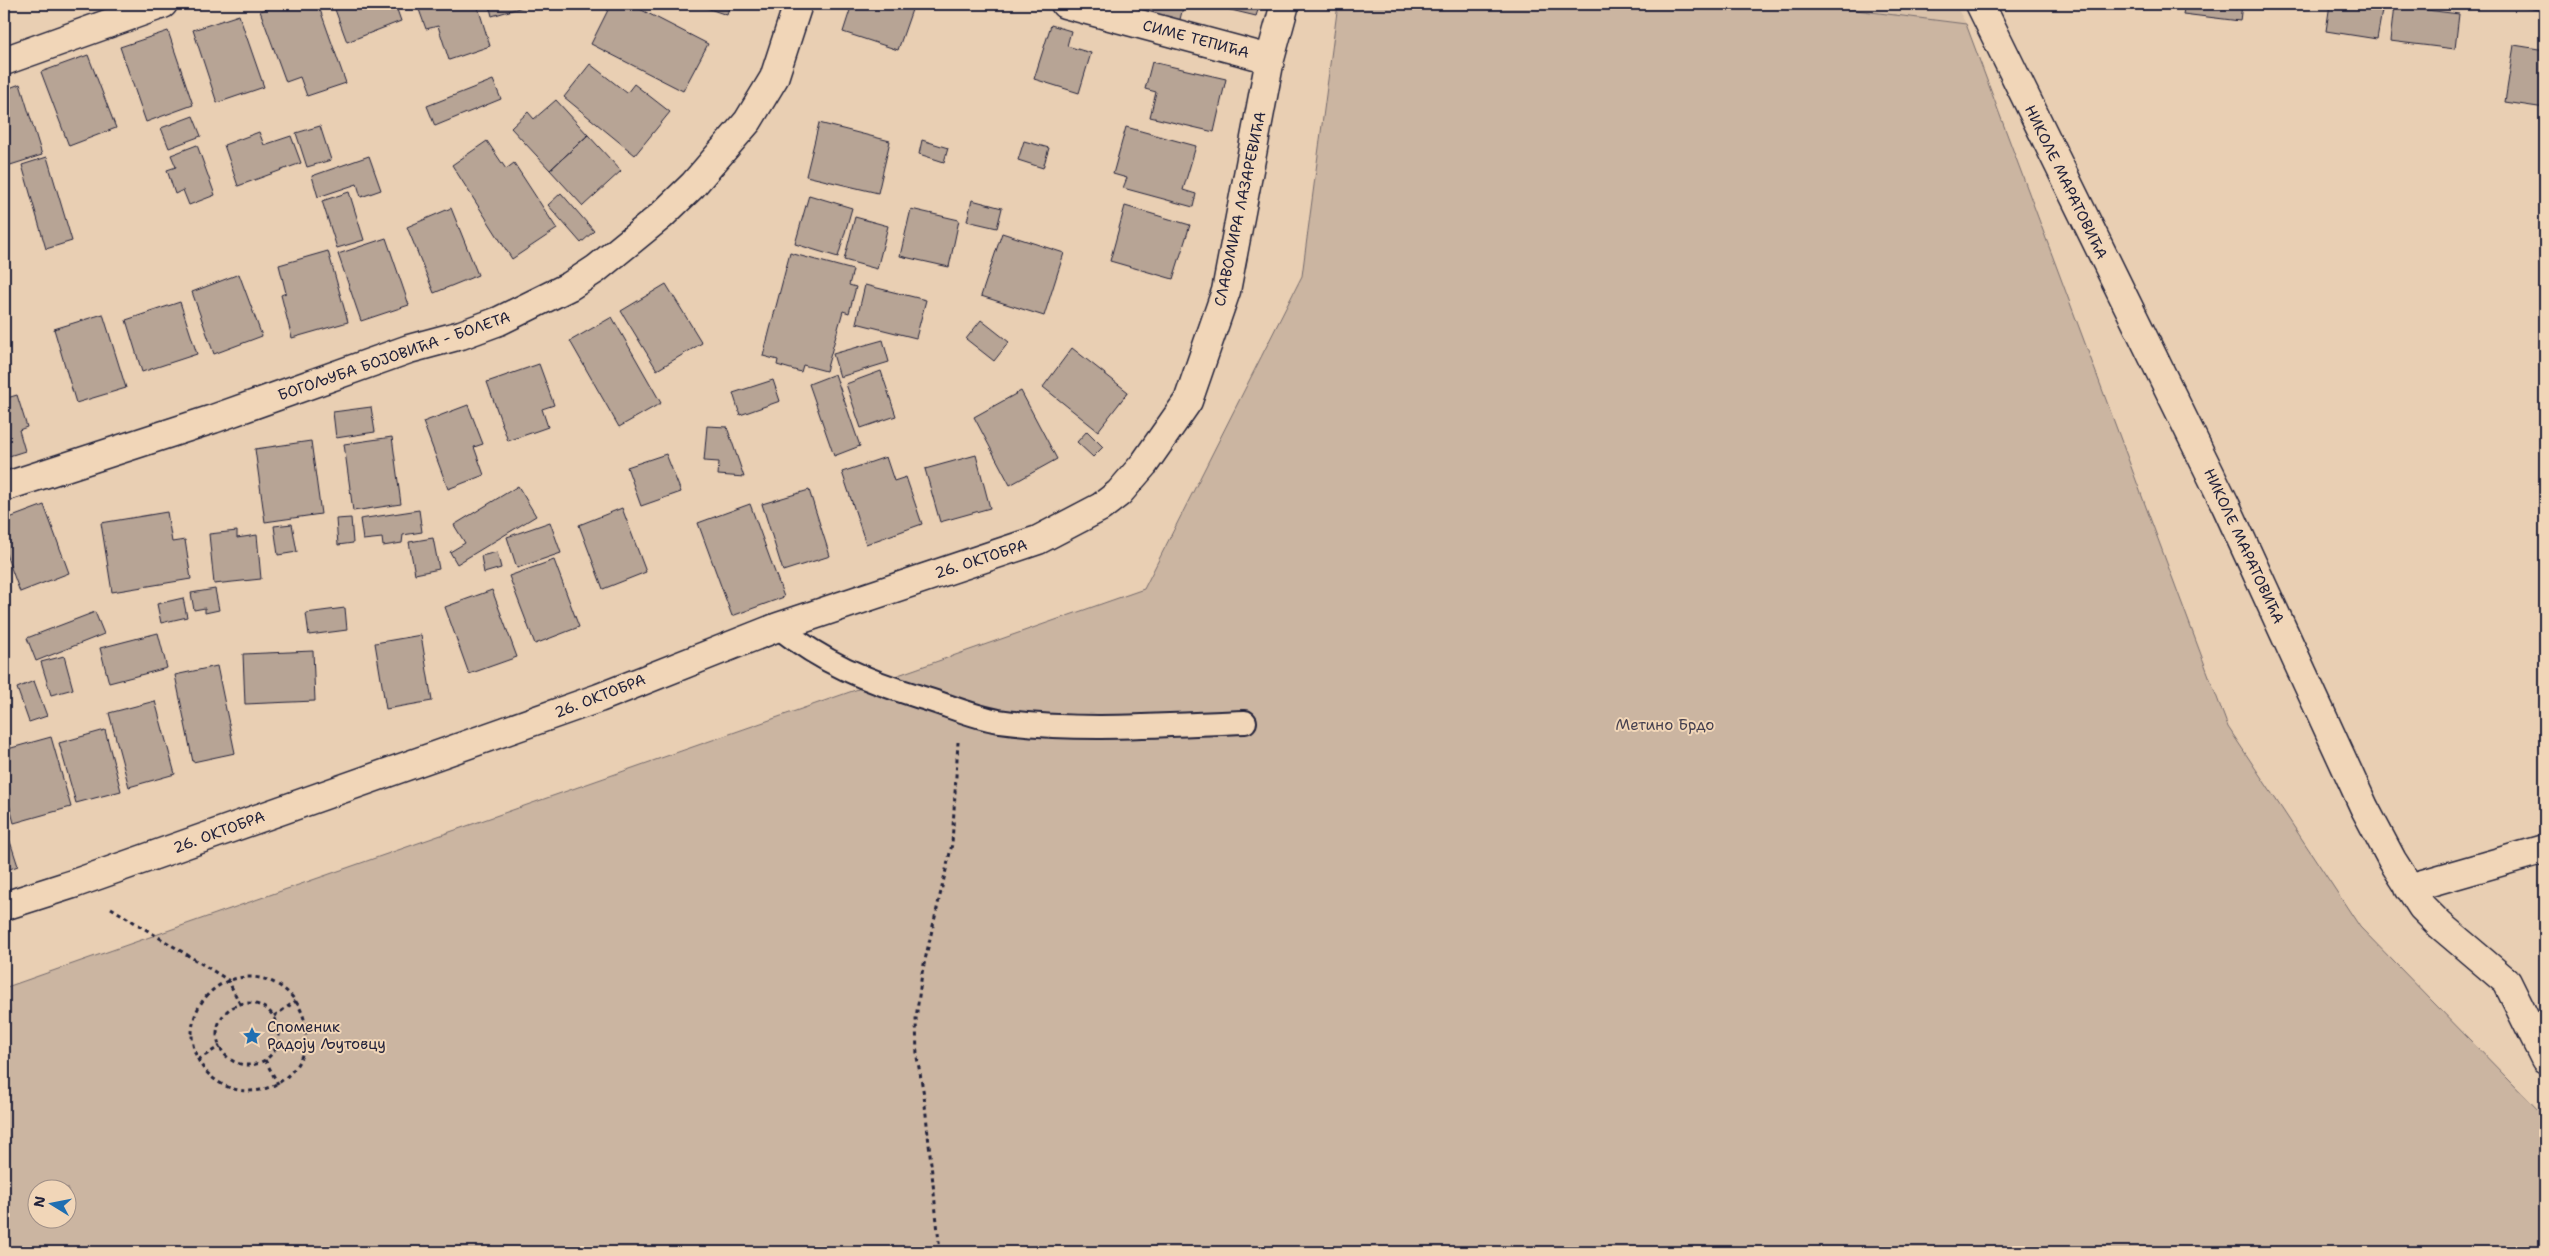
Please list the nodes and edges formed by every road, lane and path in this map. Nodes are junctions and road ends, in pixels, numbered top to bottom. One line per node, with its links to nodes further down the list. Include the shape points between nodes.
1 (164, 4): 7 (street)
2 (798, 4): 9 (street, БОГОЉУБА БОЈОВИЋА - БОЛЕТА, via 774,78 748,121 693,185 661,216 570,286 499,321 461,335 409,349 213,419)
3 (1065, 4): 6 (street, СИМЕ ТЕПИЋА)
4 (1285, 4): 6 (street, СЛАВОМИРА ЛАЗАРЕВИЋА)
5 (1980, 4): 15 (street, НИКОЛЕ МАРАТОВИЋА, via 2226,506 2364,807)
6 (1270, 59): 8 (street, СЛАВОМИРА ЛАЗАРЕВИЋА, via 1226,290 1188,401)
7 (4, 61)
8 (1166, 435): 10 (street, 26. ОКТОБРА, via 1119,493 1101,507 1038,540)
9 (4, 487)
10 (778, 627): 11 (lane, via 804,647 844,670 881,686); 14 (street, 26. ОКТОБРА, via 599,698)
11 (959, 709): 12 (lane, via 998,721 1055,726); 26 (path, via 952,844 922,973 916,1019 917,1057 924,1095)
12 (1245, 722)
13 (2545, 849): 15 (street)
14 (73, 884): 16 (street, 26. ОКТОБРА); 17 (path)
15 (2409, 888): 22 (street, НИКОЛЕ МАРАТОВИЋА, via 2440,925 2507,982)
16 (4, 906)
17 (228, 980): 18 (path, via 247,976 266,979 283,987); 19 (path); 23 (path, via 211,990 199,1004 192,1023 192,1042)
18 (296, 1001): 20 (path); 25 (path, via 304,1018 306,1037 302,1055 292,1072)
19 (240, 1004): 20 (path, via 259,1005); 21 (path, via 224,1015 219,1025)
20 (274, 1016): 24 (path, via 278,1025 278,1044)
21 (220, 1046): 23 (path); 24 (path, via 226,1055 240,1063 256,1064)
22 (2545, 1059)
23 (198, 1060): 25 (path, via 209,1075 224,1086 242,1091)
24 (265, 1060): 25 (path)
25 (278, 1084)
26 (940, 1252)

